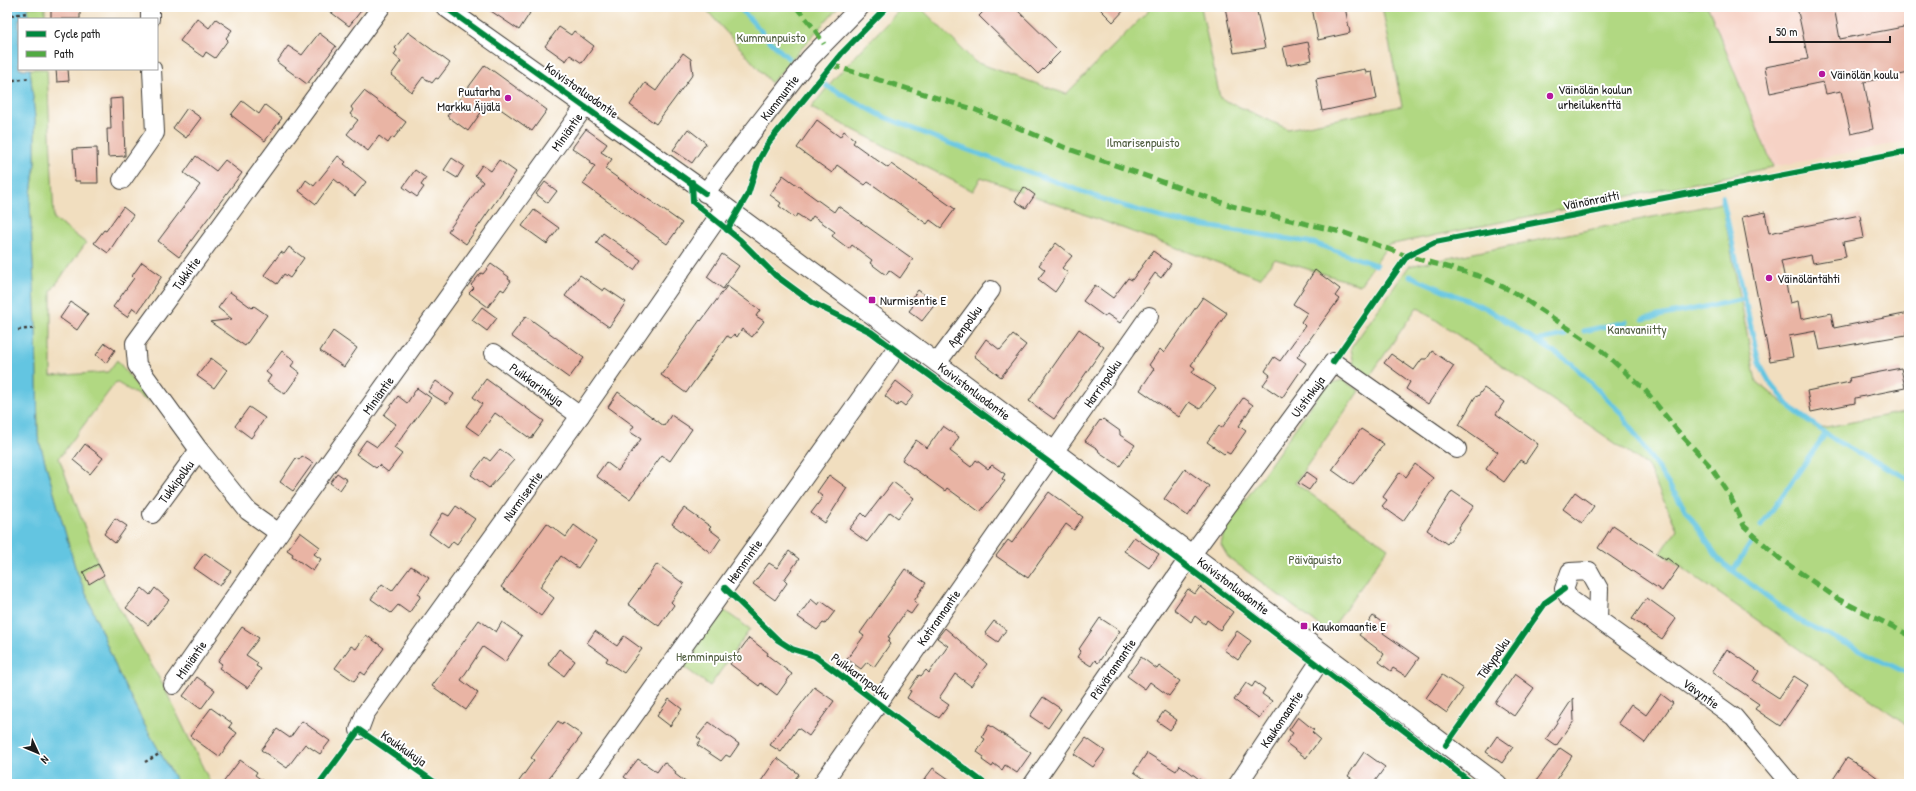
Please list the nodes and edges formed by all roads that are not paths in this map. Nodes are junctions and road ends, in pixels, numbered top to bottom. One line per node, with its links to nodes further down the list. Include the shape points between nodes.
1 (150, 7): 5 (street)
2 (381, 7): 18 (street, Tukkitie, via 135,343 137,365)
3 (445, 7): 7 (street, Koivistonluodontie)
4 (860, 7): 9 (street, Kummuntie, via 810,58)
5 (150, 18)
6 (152, 70): 8 (street, via 155,133)
7 (585, 106): 9 (street, Koivistonluodontie); 21 (street, Miniäntie)
8 (122, 180)
9 (705, 193): 10 (street, Koivistonluodontie)
10 (725, 207): 13 (street, Koivistonluodontie); 16 (street, Nurmisentie)
11 (991, 290): 15 (street, Apenpolku)
12 (1149, 316): 19 (street, Harrinpolku)
13 (903, 339): 15 (street, Koivistonluodontie); 28 (street, Hemmintie)
14 (494, 352): 16 (street, Puikkarinkuja)
15 (937, 362): 19 (street, Koivistonluodontie)
16 (580, 416): 26 (street, Nurmisentie, via 365,714)
17 (1457, 449): 22 (street, Uistinkuja, via 1333,362)
18 (199, 450): 20 (street, Tukkipolku); 21 (street, Tukkitie, via 248,511)
19 (1056, 450): 22 (street, Koivistonluodontie); 29 (street, Kotirannantie)
20 (152, 514)
21 (279, 533): 25 (street, Miniäntie)
22 (1192, 553): 24 (street, Koivistonluodontie); 30 (street, Päivärannantie)
23 (1598, 619): 32 (street, Vävyntie, via 1734,717)
24 (1324, 655): 27 (street, Koivistonluodontie); 31 (street, Kaukomaantie)
25 (173, 685)
26 (359, 730)
27 (1488, 781)
28 (585, 784)
29 (822, 784)
30 (1033, 784)
31 (1238, 784)
32 (1790, 784)

